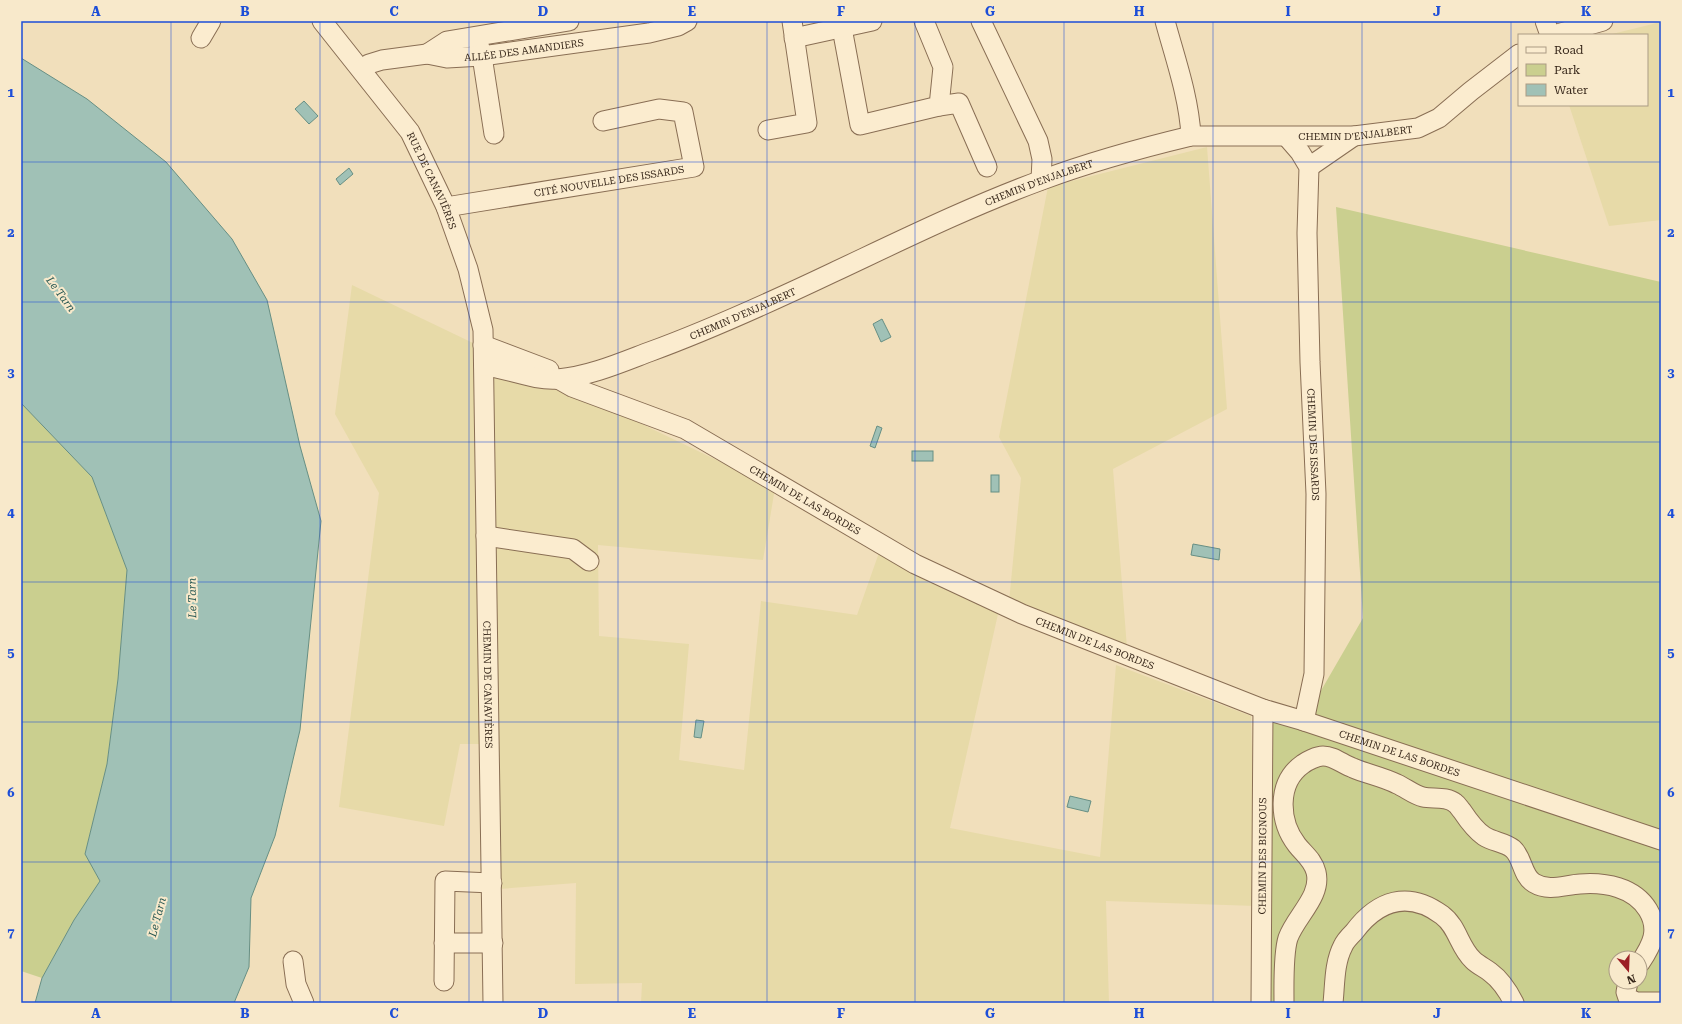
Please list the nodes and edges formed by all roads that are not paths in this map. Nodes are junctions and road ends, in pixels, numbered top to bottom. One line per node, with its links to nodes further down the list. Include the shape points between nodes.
1 (211, 21): 16 (street)
2 (322, 21): 20 (street, RUE DE CANAVIÈRES)
3 (569, 21): 15 (street)
4 (687, 21): 19 (street, ALLÉE DES AMANDIERS, via 678,26 649,32)
5 (872, 21): 11 (street)
6 (924, 21): 21 (street, via 943,67)
7 (981, 21): 30 (street, via 1038,140 1042,159)
8 (1165, 21): 25 (street, via 1185,96)
9 (1545, 21): 13 (street)
10 (1603, 21): 14 (street)
11 (842, 28): 12 (street); 21 (street, via 860,125)
12 (793, 29): 23 (street, via 808,123)
13 (1550, 34)
14 (1558, 34)
15 (476, 36): 17 (street, via 447,41); 19 (street)
16 (201, 38)
17 (427, 54): 19 (street, ALLÉE DES AMANDIERS, via 446,58); 20 (street, ALLÉE DES AMANDIERS, via 382,60 369,64)
18 (1518, 55): 26 (street, CHEMIN D'ENJALBERT, via 1439,118 1418,128)
19 (482, 56): 24 (street)
20 (362, 70): 31 (street, RUE DE CANAVIÈRES, via 410,132)
21 (939, 106): 28 (street, via 959,103)
22 (603, 121): 31 (street, CITÉ NOUVELLE DES ISSARDS, via 659,109 683,112 694,167)
23 (768, 130)
24 (494, 134)
25 (1191, 136): 27 (street, CHEMIN D'ENJALBERT); 30 (street, CHEMIN D'ENJALBERT)
26 (1354, 136): 27 (street, CHEMIN D'ENJALBERT); 29 (street)
27 (1287, 137): 29 (street)
28 (986, 167)
29 (1309, 167): 38 (street, CHEMIN DES ISSARDS, via 1307,233 1316,494 1314,674)
30 (1041, 180): 34 (street, CHEMIN D'ENJALBERT, via 961,214 749,313 612,366)
31 (446, 207): 32 (street, RUE DE CANAVIÈRES, via 468,269 483,330)
32 (483, 345): 33 (street, RUE DE CANAVIÈRES); 34 (street)
33 (484, 366): 34 (street, CHEMIN D'ENJALBERT, via 537,377); 35 (street, CHEMIN DE CANAVIÈRES)
34 (562, 378): 37 (street, CHEMIN DE LAS BORDES, via 572,387 685,429 915,564 1022,614)
35 (486, 536): 36 (street, via 573,550); 40 (street, CHEMIN DE CANAVIÈRES)
36 (589, 561)
37 (1263, 709): 38 (street, CHEMIN DE LAS BORDES); 50 (street, CHEMIN DES BIGNOUS)
38 (1304, 720): 39 (street, CHEMIN DE LAS BORDES)
39 (1661, 840)
40 (492, 883): 41 (street, via 445,881); 42 (street, CHEMIN DE CANAVIÈRES)
41 (444, 943): 42 (street); 45 (street)
42 (493, 943): 49 (street, CHEMIN DE CANAVIÈRES)
43 (1647, 950): 51 (street, via 1654,937 1655,927 1644,903 1632,893 1601,884 1544,888 1532,882 1525,873 1516,851 1508,845 1485,837 1476,830 1455,803 1447,799 1423,797 1352,768 1332,757 1321,756 1304,763 1294,772 1287,782 1283,796 1284,820 1297,845 1308,856 1316,872 1314,893 1288,938)
44 (294, 961): 48 (street, via 296,984)
45 (444, 981)
46 (1626, 990): 47 (street, via 1628,998 1636,1002)
47 (1661, 1002)
48 (304, 1003)
49 (493, 1003)
50 (1261, 1003)
51 (1284, 1003)
52 (1333, 1003): 53 (street, via 1336,970 1342,947 1362,920 1376,908 1400,901 1426,904 1450,922 1467,953 1505,986)
53 (1514, 1003)

